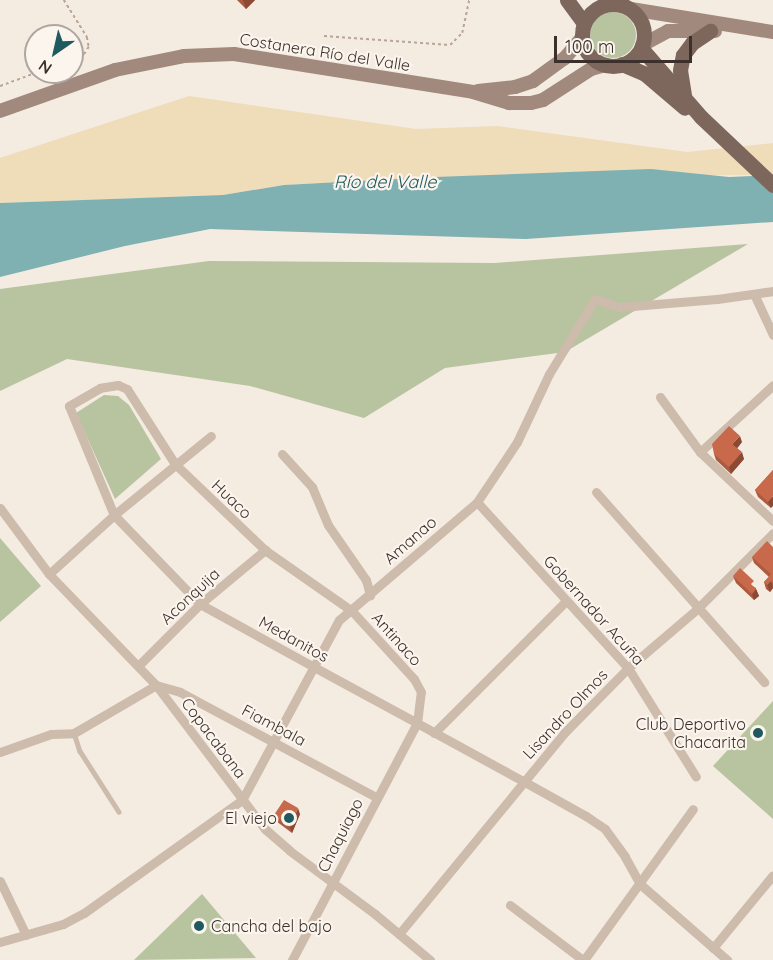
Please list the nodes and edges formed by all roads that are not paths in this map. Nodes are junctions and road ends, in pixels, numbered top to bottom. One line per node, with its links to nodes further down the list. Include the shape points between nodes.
1 (567, 0): 7 (main road)
2 (581, 0): 3 (main road)
3 (602, 6): 4 (main road, via 615,4); 7 (main road, via 590,14)
4 (631, 9): 5 (main road); 9 (main road, via 641,22)
5 (750, 28): 6 (main road); 8 (main road)
6 (710, 30): 9 (main road, via 668,31); 13 (main road, via 683,55 680,70)
7 (583, 31): 11 (main road, via 592,58); 12 (main road, Costanera Río del Valle, via 566,58 533,81)
8 (773, 32)
9 (642, 46): 10 (main road); 13 (main road)
10 (622, 64): 11 (main road); 15 (main road, via 645,75)
11 (606, 65): 12 (main road, Costanera Río del Valle, via 591,69 543,100 531,103 508,102)
12 (473, 92): 14 (main road, Costanera Río del Valle, via 234,54 184,56 115,70)
13 (684, 95): 15 (main road)
14 (0, 111)
15 (706, 122): 16 (main road)
16 (773, 185)
17 (773, 291): 18 (street)
18 (754, 294): 19 (street); 28 (street, Amanao, via 620,307 595,299 549,374 517,442)
19 (773, 335)
20 (118, 385): 26 (street, Huaco, via 136,399); 30 (street, Medanitos, via 100,388 69,406)
21 (771, 387): 24 (street)
22 (660, 397): 24 (street)
23 (212, 436): 26 (street)
24 (699, 452): 31 (street)
25 (282, 454): 35 (street, Antinaco, via 312,487 328,525 366,580)
26 (175, 464): 30 (street); 33 (street, Huaco)
27 (596, 492): 38 (street)
28 (477, 502): 35 (street, Amanao); 36 (street, Gobernador Acuña)
29 (0, 508): 34 (street, Copacabana)
30 (114, 515): 34 (street); 37 (street, Medanitos)
31 (773, 520)
32 (773, 533): 38 (street, Lisandro Olmos)
33 (264, 550): 37 (street, Aconquija); 39 (street, Huaco)
34 (49, 574): 40 (street, Copacabana)
35 (370, 594): 39 (street, Amanao)
36 (566, 601): 42 (street, Gobernador Acuña); 47 (street)
37 (200, 604): 40 (street, Aconquija); 41 (street, Medanitos)
38 (697, 609): 42 (street, Lisandro Olmos); 43 (street)
39 (352, 611): 41 (street, Amanao, via 339,620); 45 (street, Antinaco, via 414,679 421,692)
40 (138, 666): 44 (street, Copacabana)
41 (314, 667): 45 (street, Medanitos); 48 (street, Amanao)
42 (628, 668): 50 (street, Gobernador Acuña); 51 (street, Lisandro Olmos)
43 (764, 682)
44 (156, 685): 46 (street); 48 (street, Fiambala, via 180,692); 53 (street, Copacabana)
45 (417, 723): 47 (street, Medanitos); 52 (street, Chaquiago)
46 (74, 733): 49 (street, via 51,734); 55 (lane, via 80,751)
47 (434, 733): 51 (street, Medanitos)
48 (275, 742): 52 (street, Fiambala); 53 (street, Amanao)
49 (0, 752)
50 (696, 777)
51 (523, 781): 59 (street, Medanitos, via 604,829); 61 (street, Lisandro Olmos)
52 (376, 797): 58 (street, Chaquiago)
53 (242, 800): 58 (street, Copacabana, via 265,829); 62 (street, via 84,913)
54 (693, 809): 59 (street)
55 (119, 812)
56 (773, 875): 64 (street)
57 (0, 881): 62 (street)
58 (332, 884): 61 (street, Copacabana); 65 (street, Chaquiago)
59 (640, 884): 64 (street, Medanitos); 67 (street)
60 (510, 905): 67 (street)
61 (399, 934): 66 (street, Copacabana)
62 (26, 935): 63 (street)
63 (0, 942)
64 (713, 948): 68 (street, Medanitos)
65 (292, 960)
66 (430, 960)
67 (583, 960)
68 (727, 960)

